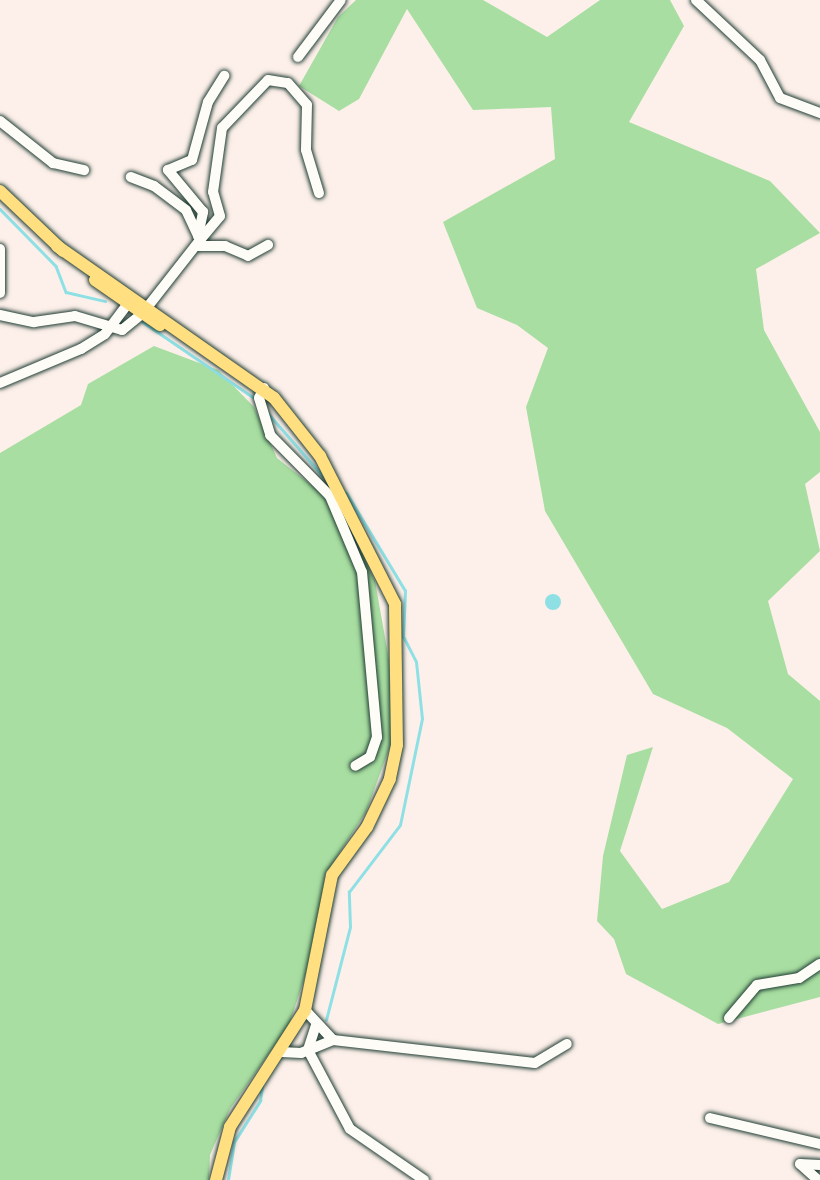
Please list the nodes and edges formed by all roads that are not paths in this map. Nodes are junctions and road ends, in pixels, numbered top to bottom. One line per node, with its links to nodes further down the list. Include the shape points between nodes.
1 (341, 0): 3 (street)
2 (696, 0): 5 (street, via 760,60 779,98)
3 (298, 58)
4 (225, 76): 11 (street, via 208,102 192,160 168,170 203,212)
5 (820, 114)
6 (0, 121): 7 (street, via 53,163)
7 (84, 170)
8 (131, 177): 11 (street, via 154,186 186,210)
9 (0, 191): 13 (main road)
10 (319, 193): 11 (street, via 306,150 307,105 288,83 268,80 222,128 214,179 220,216)
11 (198, 241): 12 (street, via 248,257); 17 (street)
12 (268, 245)
13 (57, 246): 16 (main road); 17 (main road)
14 (0, 249): 15 (street)
15 (0, 293)
16 (125, 308): 17 (main road); 19 (street)
17 (142, 314): 19 (street, via 122,330); 21 (main road)
18 (0, 315): 19 (street, via 34,322 75,316)
19 (108, 327): 20 (street, via 81,349)
20 (0, 383)
21 (264, 388): 22 (main road, via 303,431); 22 (street, via 259,398 271,435)
22 (335, 493): 23 (street, via 369,601 377,737 370,757); 25 (main road, via 394,593 397,745 367,827 332,875)
23 (355, 766)
24 (820, 964): 26 (street, via 799,978 757,985)
25 (305, 1010): 27 (street); 31 (main road)
26 (729, 1017)
27 (316, 1025): 28 (street); 30 (street)
28 (333, 1040): 29 (street, via 535,1063); 30 (street)
29 (567, 1044)
30 (308, 1050): 31 (street); 36 (street, via 350,1129)
31 (281, 1052): 35 (main road, via 230,1127)
32 (710, 1118): 33 (street)
33 (820, 1143)
34 (820, 1165): 37 (street, via 800,1164)
35 (216, 1180)
36 (424, 1180)
37 (818, 1180)

